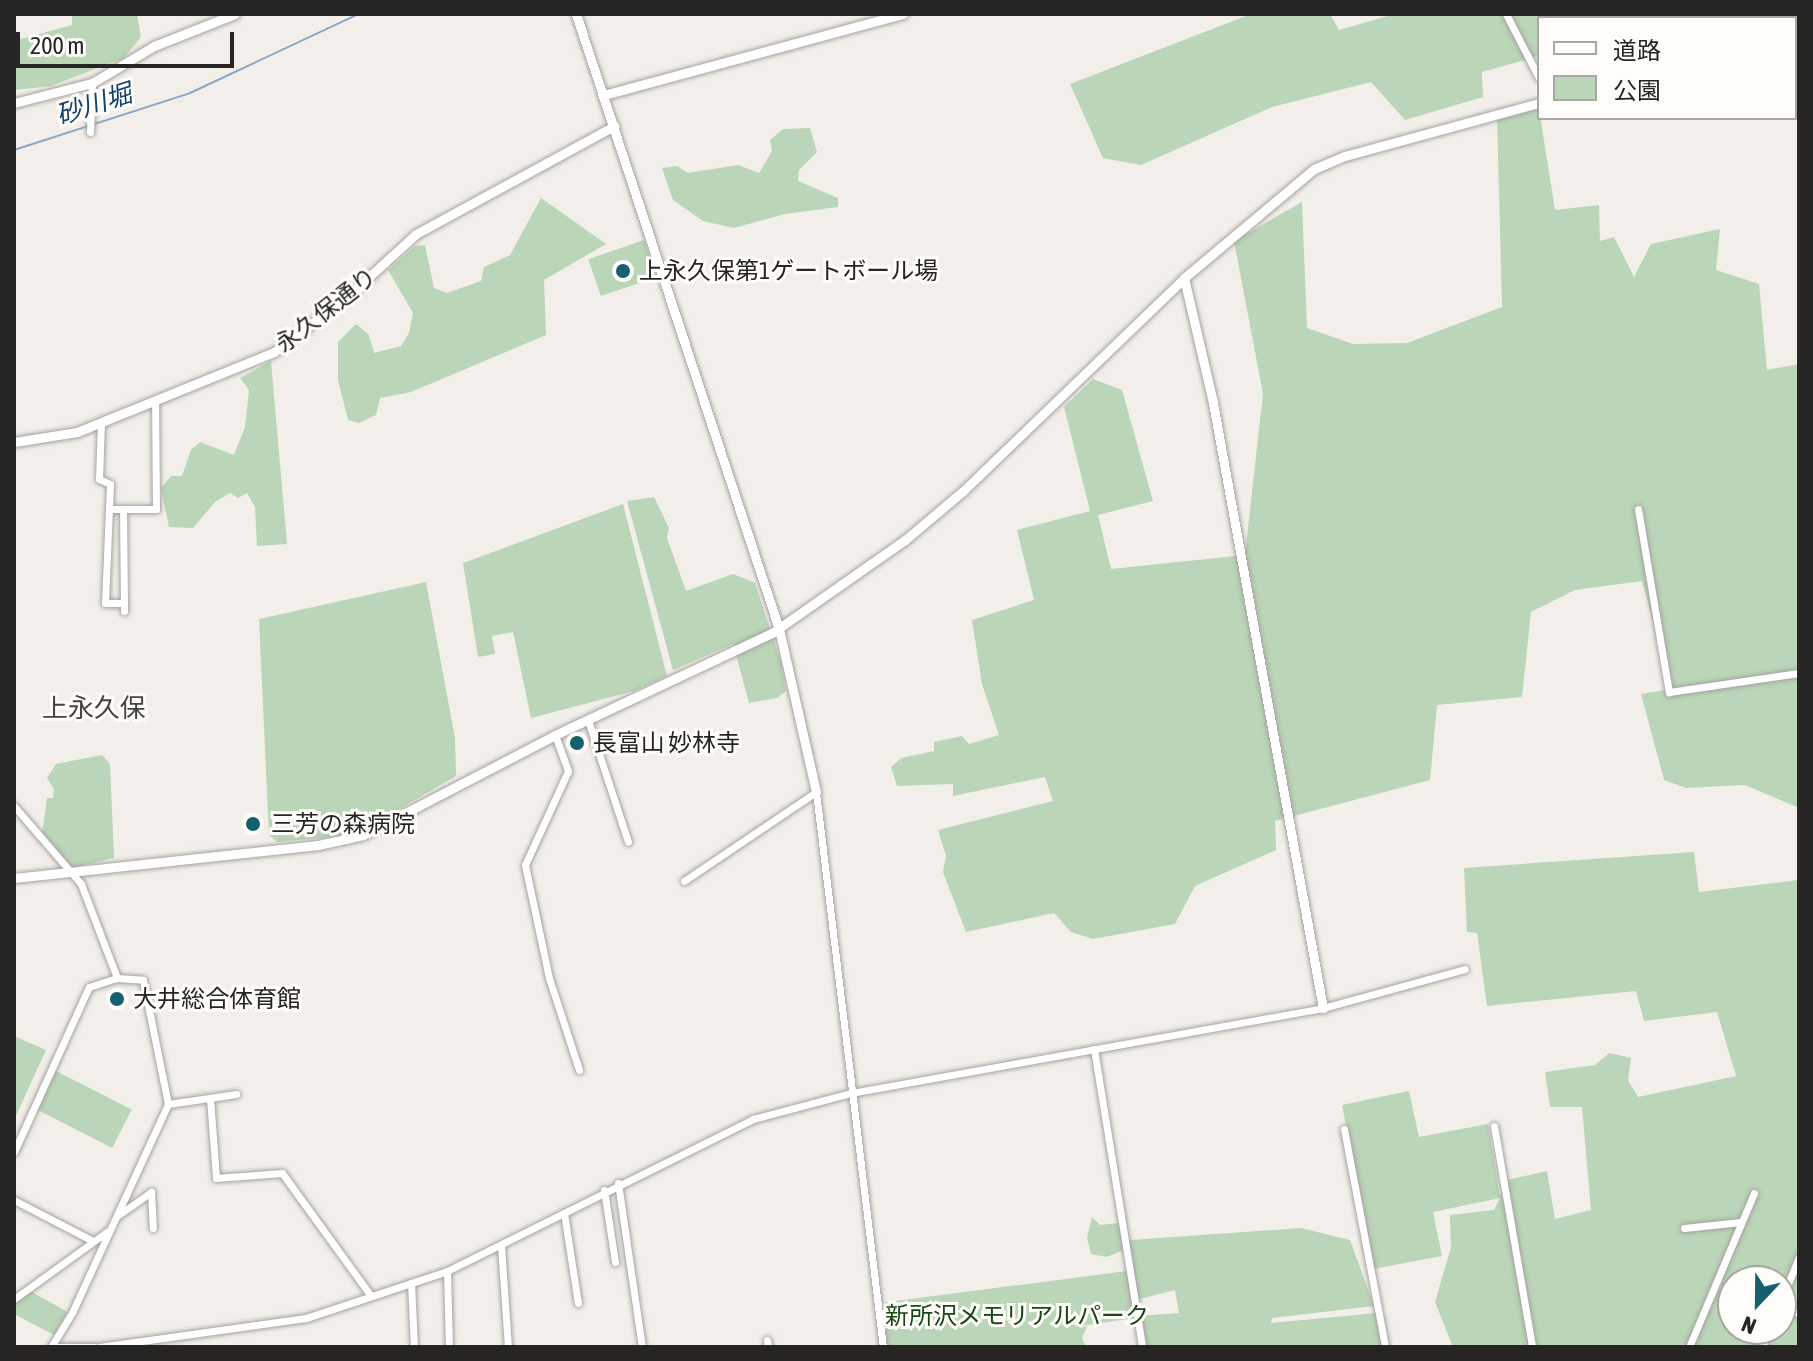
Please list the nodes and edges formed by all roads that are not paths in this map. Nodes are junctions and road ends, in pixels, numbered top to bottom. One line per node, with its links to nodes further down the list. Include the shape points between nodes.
1 (235, 14): 6 (street, via 154,46)
2 (576, 14): 7 (street)
3 (903, 14): 7 (street)
4 (1506, 14): 5 (street)
5 (1537, 74)
6 (92, 83): 8 (street); 11 (street)
7 (604, 95): 10 (street)
8 (14, 103)
9 (1537, 104): 12 (street, via 1314,169)
10 (614, 126): 13 (street, 永久保通り, via 416,234 348,296 274,352); 19 (street)
11 (90, 132)
12 (1184, 278): 19 (street, via 963,491 905,540); 31 (street, via 1213,403)
13 (155, 400): 14 (street, 永久保通り); 17 (street, via 156,509)
14 (101, 422): 15 (street, 永久保通り); 16 (street, via 99,479 110,484)
15 (14, 442)
16 (109, 509): 17 (street); 17 (street, via 105,603 124,607)
17 (123, 509)
18 (1638, 509): 20 (street, via 1669,692)
19 (779, 629): 21 (street); 23 (street)
20 (1799, 673)
21 (588, 720): 22 (street); 25 (street)
22 (555, 735): 26 (street, via 386,825 340,842); 33 (street, via 568,771 525,865 549,978)
23 (816, 792): 28 (street); 34 (street)
24 (14, 806): 26 (street)
25 (628, 842)
26 (71, 870): 27 (street); 30 (street, via 88,897)
27 (14, 878)
28 (684, 881)
29 (1465, 969): 31 (street)
30 (117, 978): 37 (street, via 143,980); 40 (street, via 89,987)
31 (1323, 1008): 32 (street)
32 (1094, 1049): 34 (street); 66 (street)
33 (579, 1070)
34 (851, 1093): 41 (street, via 753,1119); 65 (street)
35 (236, 1094): 36 (street)
36 (210, 1098): 37 (street); 56 (street, via 216,1178 282,1173)
37 (168, 1104): 46 (street)
38 (1494, 1126): 68 (street)
39 (1344, 1129): 67 (street)
40 (14, 1152)
41 (618, 1183): 42 (street); 64 (street)
42 (604, 1190): 45 (street); 53 (street)
43 (1754, 1193): 47 (street)
44 (14, 1200): 51 (street)
45 (564, 1213): 52 (street); 58 (street)
46 (115, 1217): 48 (street, via 151,1192); 50 (street)
47 (1741, 1222): 49 (street); 69 (street)
48 (153, 1228)
49 (1684, 1228)
50 (108, 1231): 51 (street); 59 (street)
51 (91, 1240): 57 (street)
52 (501, 1245): 54 (street); 63 (street)
53 (615, 1262)
54 (447, 1271): 55 (street); 62 (street)
55 (411, 1283): 56 (street); 61 (street)
56 (369, 1293): 60 (street, via 284,1323)
57 (14, 1299)
58 (578, 1303)
59 (51, 1347): 60 (street)
60 (96, 1347)
61 (414, 1347)
62 (449, 1347)
63 (508, 1347)
64 (642, 1347)
65 (883, 1347)
66 (1142, 1347)
67 (1385, 1347)
68 (1532, 1347)
69 (1689, 1347)

